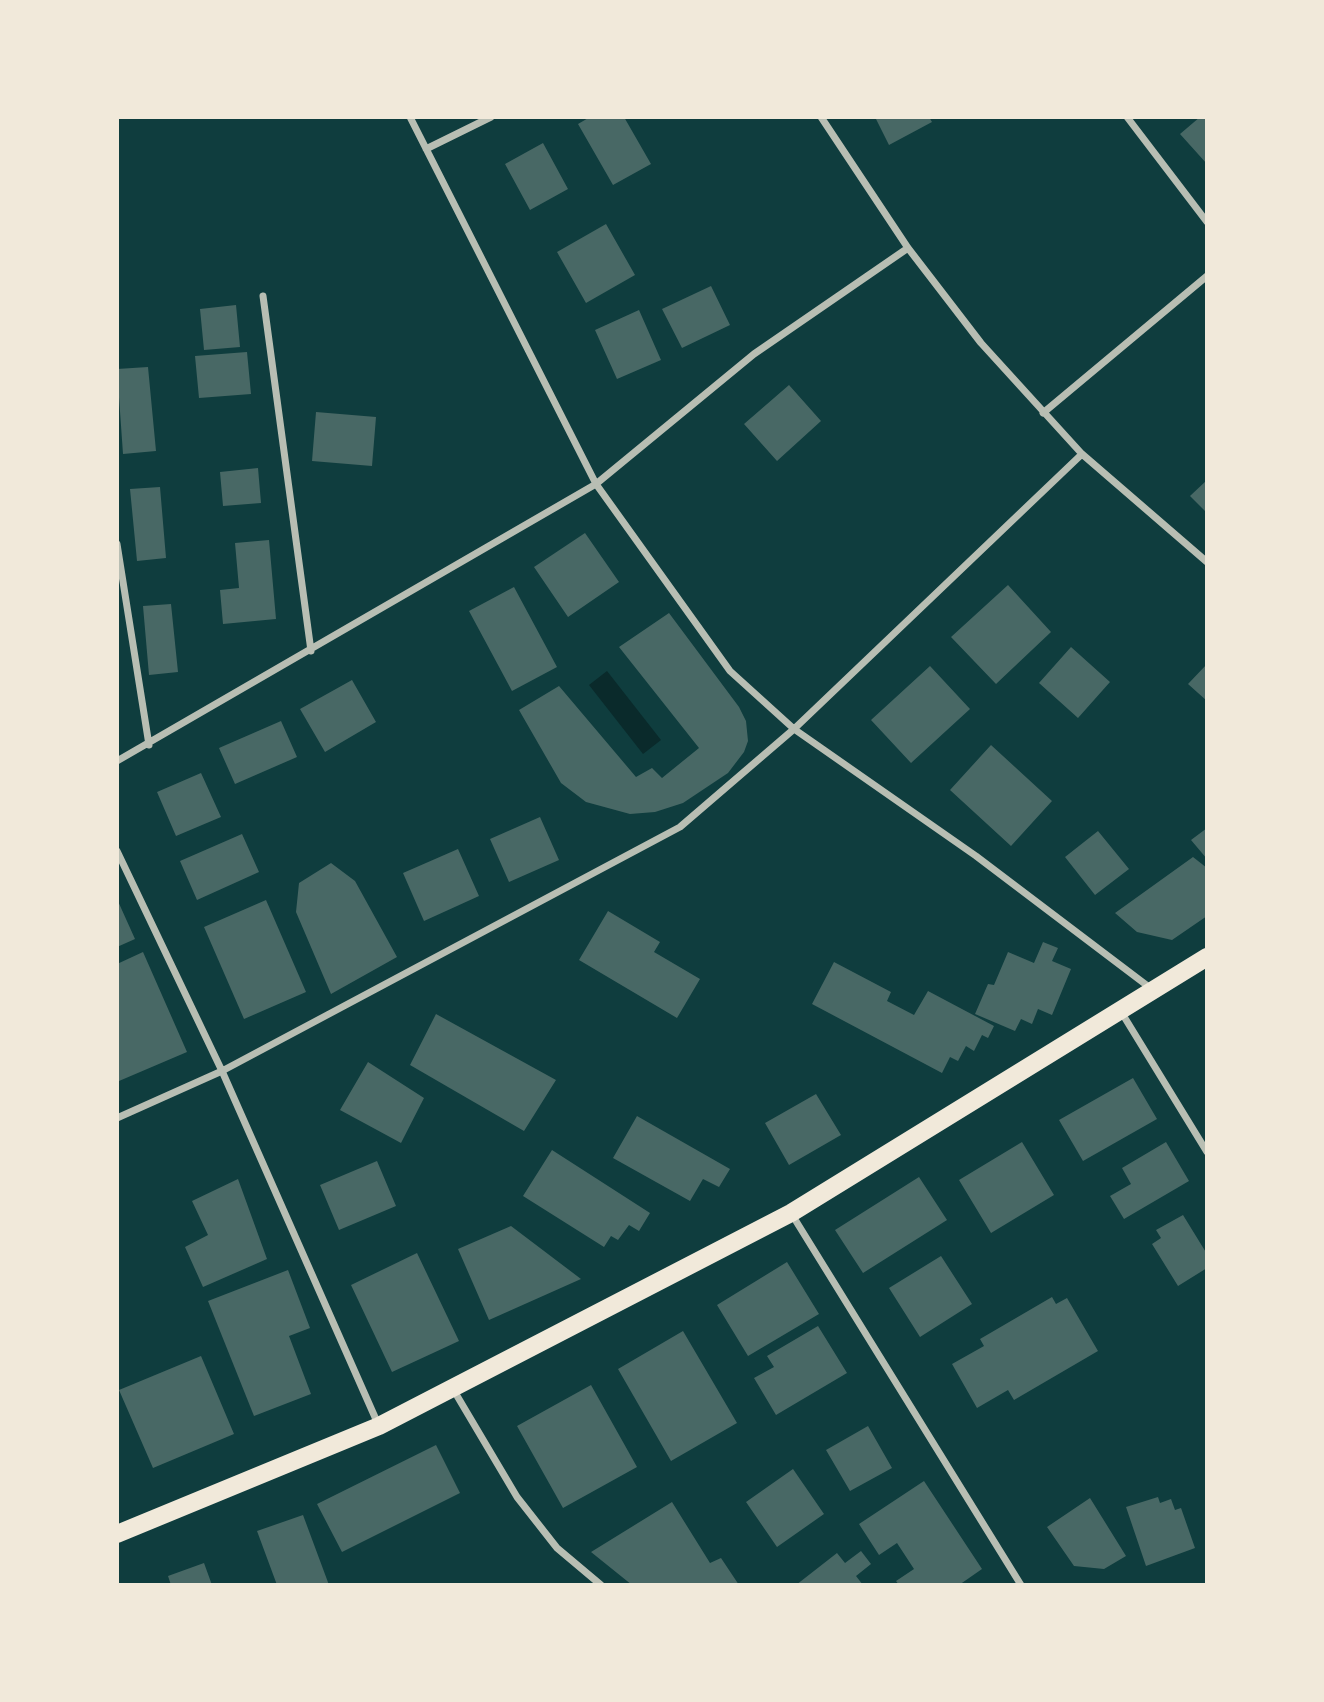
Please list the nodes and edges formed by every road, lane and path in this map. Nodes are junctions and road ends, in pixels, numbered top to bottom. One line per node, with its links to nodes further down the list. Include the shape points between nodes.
1 (410, 117): 5 (street)
2 (491, 117): 5 (street)
3 (821, 117): 7 (street)
4 (1127, 117): 6 (street)
5 (426, 149): 12 (street)
6 (1207, 222)
7 (908, 248): 10 (street, via 981,343); 12 (street, via 754,354)
8 (1207, 276): 10 (street)
9 (263, 296): 15 (street)
10 (1043, 413): 11 (street)
11 (1082, 454): 14 (street); 16 (street)
12 (596, 484): 15 (street); 16 (street, via 730,671)
13 (117, 544): 17 (street)
14 (1207, 562)
15 (311, 651): 17 (street)
16 (794, 729): 21 (street, via 976,856); 23 (street, via 680,827)
17 (149, 745): 18 (street)
18 (117, 761)
19 (117, 851): 23 (street)
20 (1207, 957): 21 (main road)
21 (1153, 991): 22 (main road)
22 (1120, 1010): 25 (street); 26 (main road)
23 (222, 1072): 24 (street); 28 (street)
24 (117, 1118)
25 (1207, 1152)
26 (791, 1213): 27 (main road); 31 (street)
27 (453, 1390): 28 (main road); 30 (street, via 517,1497 557,1548)
28 (379, 1426): 29 (main road)
29 (117, 1534)
30 (601, 1585)
31 (1021, 1585)

